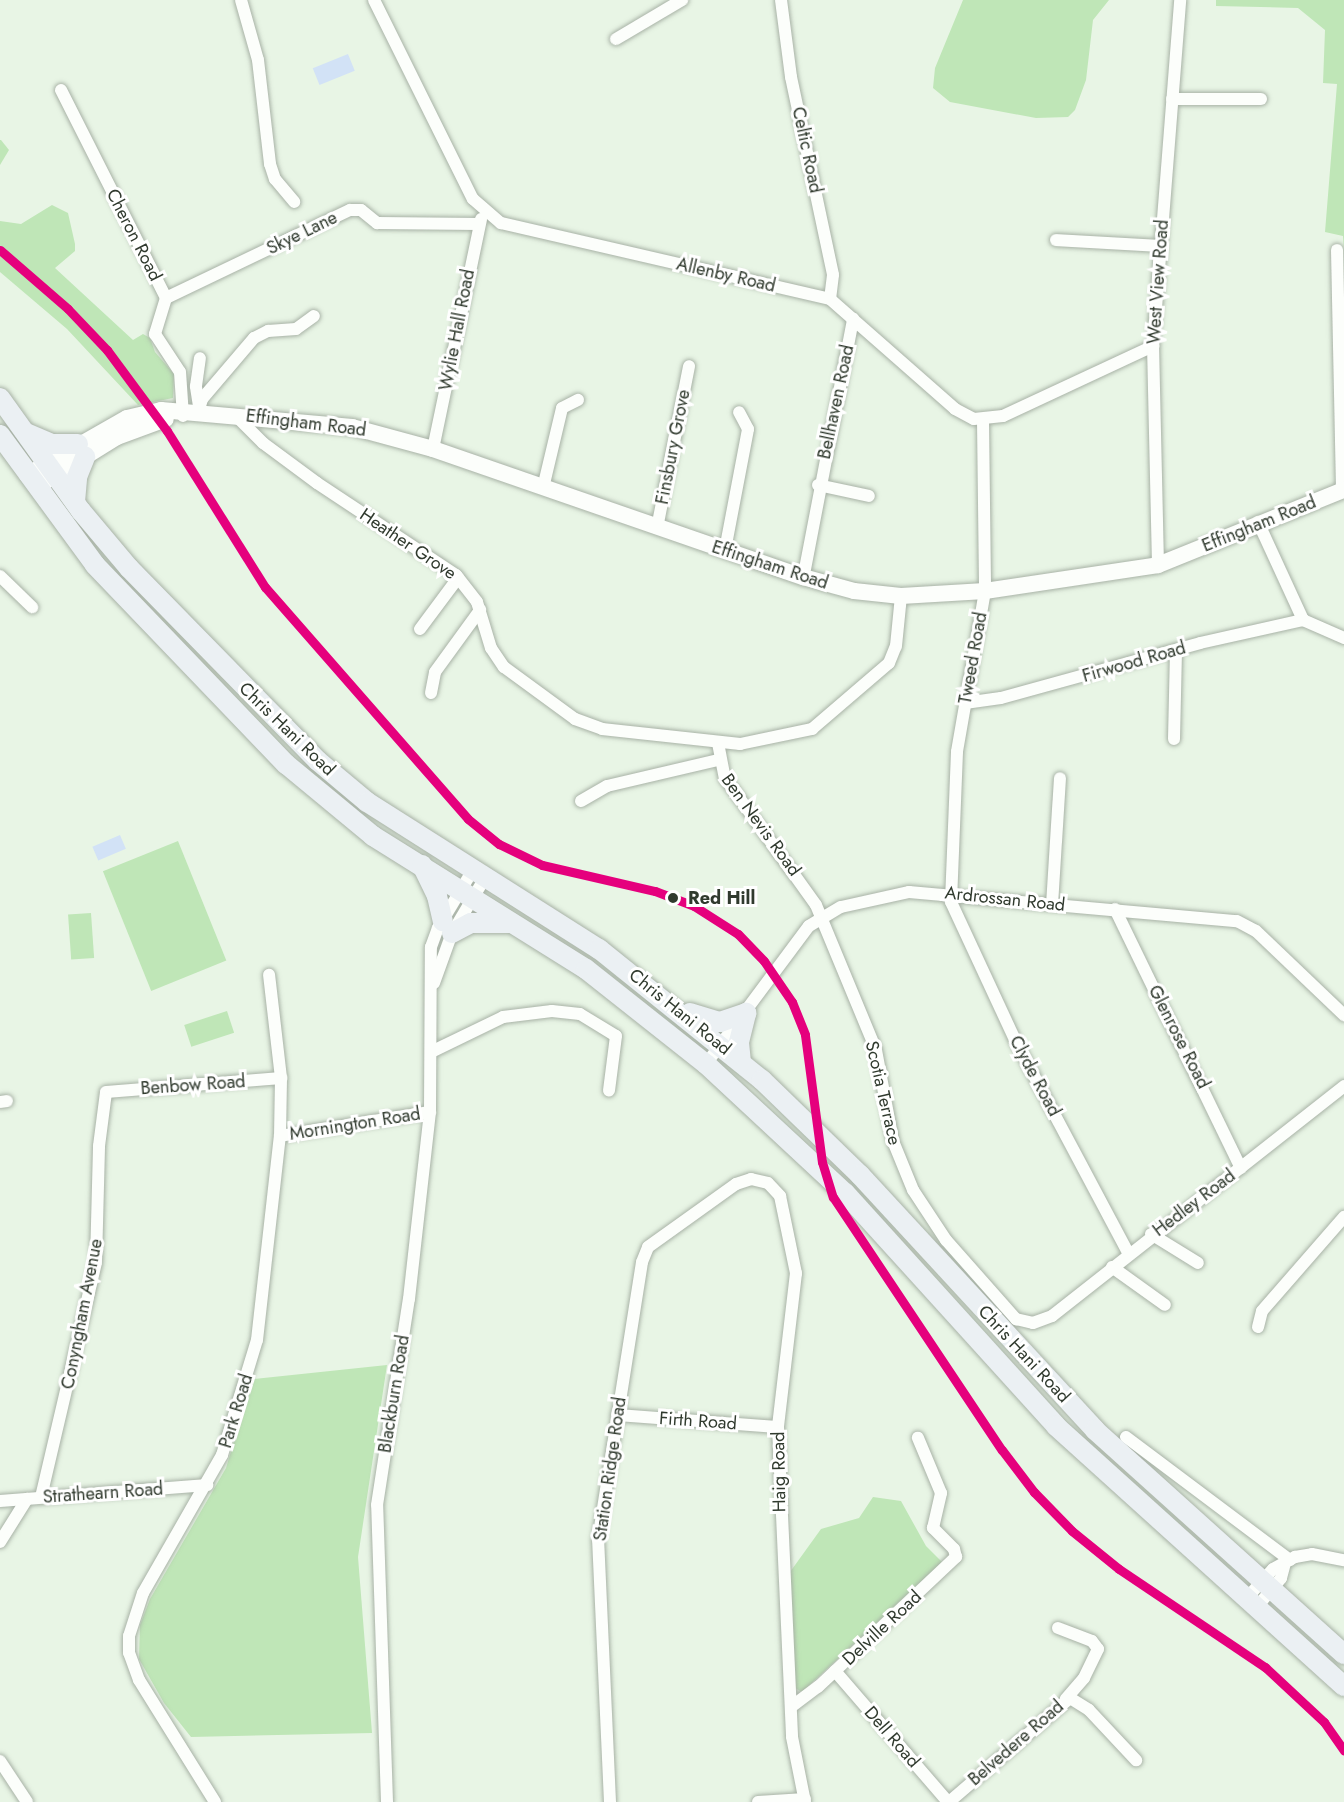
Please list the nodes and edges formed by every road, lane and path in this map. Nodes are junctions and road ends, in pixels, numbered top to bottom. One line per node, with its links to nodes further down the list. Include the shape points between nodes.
1 (241, 0): 10 (street, via 258,60 270,164 275,179)
2 (374, 0): 11 (street, Allenby Road, via 469,191)
3 (682, 0): 6 (street)
4 (781, 0): 17 (street, Celtic Road, via 791,77 833,275)
5 (1180, 0): 8 (street, West View Road)
6 (616, 39)
7 (61, 90): 16 (street, Cheron Road)
8 (1172, 99): 9 (street); 14 (street, West View Road)
9 (1262, 99)
10 (294, 202)
11 (485, 212): 12 (street, Wylie Hall Road); 17 (street, Allenby Road, via 510,226)
12 (478, 224): 16 (street, Skye Lane, via 377,223 361,210 350,210); 31 (street, Wylie Hall Road)
13 (1056, 240): 14 (street)
14 (1160, 246): 20 (street, West View Road)
15 (1337, 250): 38 (street)
16 (166, 298): 25 (street, Cheron Road, via 155,334 180,372)
17 (830, 299): 19 (street, Allenby Road)
18 (314, 316): 25 (street, via 296,329 268,331 254,338)
19 (853, 319): 28 (street, Allenby Road, via 955,409); 36 (street, Bellhaven Road)
20 (1152, 346): 28 (street, via 1003,416); 44 (street, West View Road)
21 (200, 358): 25 (street)
22 (689, 366): 42 (street, Finsbury Grove)
23 (0, 398): 29 (main road, Chris Hani Road)
24 (578, 400): 37 (street, via 562,408)
25 (190, 411): 27 (street, Effingham Road); 32 (street, Effingham Road, via 127,418)
26 (739, 412): 43 (street, via 748,429)
27 (235, 414): 31 (street, Effingham Road, via 369,430); 47 (street, Heather Grove, via 263,443)
28 (983, 421): 48 (street, Tweed Road)
29 (26, 433): 32 (main road); 34 (main road, Chris Hani Road)
30 (0, 435): 33 (main road, Chris Hani Road)
31 (434, 449): 37 (street, Effingham Road)
32 (82, 451): 34 (street, Effingham Road); 40 (main road)
33 (7, 453): 35 (main road, Chris Hani Road)
34 (51, 469): 35 (street, Effingham Road); 40 (main road, Chris Hani Road)
35 (31, 482): 63 (main road, Chris Hani Road, via 95,565 286,764 373,836)
36 (818, 485): 39 (street); 45 (street, Bellhaven Road)
37 (543, 488): 42 (street, Effingham Road)
38 (1343, 490): 41 (street, Effingham Road)
39 (869, 496)
40 (75, 502): 64 (main road, Chris Hani Road, via 129,568 318,761 367,802)
41 (1258, 522): 44 (street, Effingham Road); 52 (street)
42 (657, 528): 43 (street, Effingham Road)
43 (725, 550): 49 (street, Effingham Road, via 828,585)
44 (1158, 565): 48 (street, Effingham Road)
45 (805, 569)
46 (0, 576): 50 (street)
47 (458, 578): 51 (street, Heather Grove); 53 (street)
48 (985, 591): 49 (street, Effingham Road); 57 (street, Tweed Road)
49 (901, 596): 59 (street, Ben Nevis Road, via 896,646 889,663 833,715 803,733 754,744)
50 (32, 607)
51 (480, 610): 56 (street, via 435,672); 59 (street, Heather Grove, via 491,648 504,668 575,719 602,729)
52 (1303, 620): 54 (street); 55 (street, Firwood Road)
53 (420, 629)
54 (1344, 638)
55 (1176, 650): 57 (street, Firwood Road, via 1053,685); 58 (street)
56 (431, 693)
57 (965, 703): 66 (street, Tweed Road, via 957,752)
58 (1174, 738)
59 (718, 743): 60 (street, Ben Nevis Road)
60 (718, 760): 62 (street, via 607,786); 69 (street, Ben Nevis Road, via 725,778 799,877)
61 (1060, 778): 67 (street)
62 (581, 801)
63 (422, 865): 65 (main road, Chris Hani Road); 71 (main road)
64 (480, 872): 65 (street, Blackburn Road); 73 (main road, Chris Hani Road, via 546,912)
65 (467, 894): 70 (main road, Chris Hani Road); 71 (street, Blackburn Road)
66 (950, 894): 67 (street, Ardrossan Road); 69 (street, Ardrossan Road, via 885,894); 90 (street, Clyde Road, via 954,915 970,950)
67 (1052, 905): 68 (street, Ardrossan Road)
68 (1115, 909): 75 (street, Ardrossan Road, via 1224,918 1247,925); 86 (street, Glenrose Road)
69 (821, 916): 74 (street, Ardrossan Road, via 789,951); 94 (street, Scotia Terrace, via 876,1050 893,1141 913,1190 946,1240 1012,1315 1027,1323)
70 (513, 923): 71 (main road, via 483,921); 79 (main road, Chris Hani Road, via 586,969)
71 (447, 927): 77 (street, Blackburn Road, via 433,987)
72 (269, 975): 80 (street, Park Road)
73 (676, 1008): 74 (main road, via 720,1022); 76 (main road, Chris Hani Road)
74 (746, 1013): 76 (street, Ardrossan Road); 78 (main road, via 739,1042)
75 (1344, 1015)
76 (721, 1045): 78 (main road, Chris Hani Road); 79 (street, Ardrossan Road)
77 (431, 1052): 82 (street, via 516,1013 574,1013 614,1032); 84 (street, Blackburn Road)
78 (741, 1062): 107 (main road, Chris Hani Road, via 860,1176 1095,1430)
79 (706, 1064): 108 (main road, Chris Hani Road, via 845,1193 1056,1426)
80 (281, 1078): 83 (street, Benbow Road); 85 (street, Park Road)
81 (1344, 1086): 86 (street, Hedley Road)
82 (609, 1091)
83 (106, 1092): 101 (street, Conyngham Avenue, via 99,1146 96,1262)
84 (430, 1112): 85 (street, Mornington Road); 120 (street, Blackburn Road, via 409,1299 377,1505)
85 (280, 1136): 100 (street, Park Road, via 257,1340 231,1430)
86 (1241, 1168): 89 (street, Hedley Road)
87 (735, 1184): 96 (street, Station Ridge Road, via 645,1253); 97 (street, Haig Road, via 757,1179 777,1191 796,1273)
88 (1344, 1217): 95 (street, via 1268,1304)
89 (1151, 1234): 90 (street, Hedley Road); 91 (street)
90 (1129, 1254): 92 (street, Hedley Road)
91 (1198, 1263)
92 (1112, 1267): 93 (street); 94 (street, Hedley Road)
93 (1165, 1305)
94 (1044, 1321)
95 (1258, 1327)
96 (617, 1415): 97 (street, Firth Road); 121 (street, Station Ridge Road, via 598,1540)
97 (778, 1427): 114 (street, Haig Road)
98 (1126, 1437): 106 (street)
99 (918, 1438): 111 (street, Delville Road, via 940,1493 933,1528 956,1553 954,1562)
100 (207, 1485): 101 (street, Strathearn Road); 119 (street, Park Road, via 135,1608 129,1653 145,1690)
101 (41, 1497): 102 (street, Strathearn Road)
102 (27, 1499): 103 (street, Strathearn Road); 104 (street)
103 (0, 1501)
104 (0, 1542)
105 (1344, 1560): 106 (street, via 1312,1554)
106 (1288, 1562): 107 (street)
107 (1266, 1585): 108 (street); 110 (main road, Chris Hani Road)
108 (1251, 1603): 112 (main road, Chris Hani Road)
109 (1058, 1628): 113 (street, via 1092,1641 1098,1649 1084,1678)
110 (1344, 1654)
111 (836, 1671): 114 (street, Delville Road); 123 (street, Dell Road)
112 (1344, 1686)
113 (1066, 1699): 115 (street, Belvedere Road, via 1076,1699 1089,1710); 123 (street, Belvedere Road)
114 (791, 1707): 117 (street, Haig Road, via 792,1737)
115 (1136, 1760)
116 (0, 1761): 118 (street)
117 (805, 1801): 122 (street)
118 (27, 1802)
119 (215, 1802)
120 (387, 1802)
121 (610, 1802)
122 (758, 1802)
123 (949, 1802)

